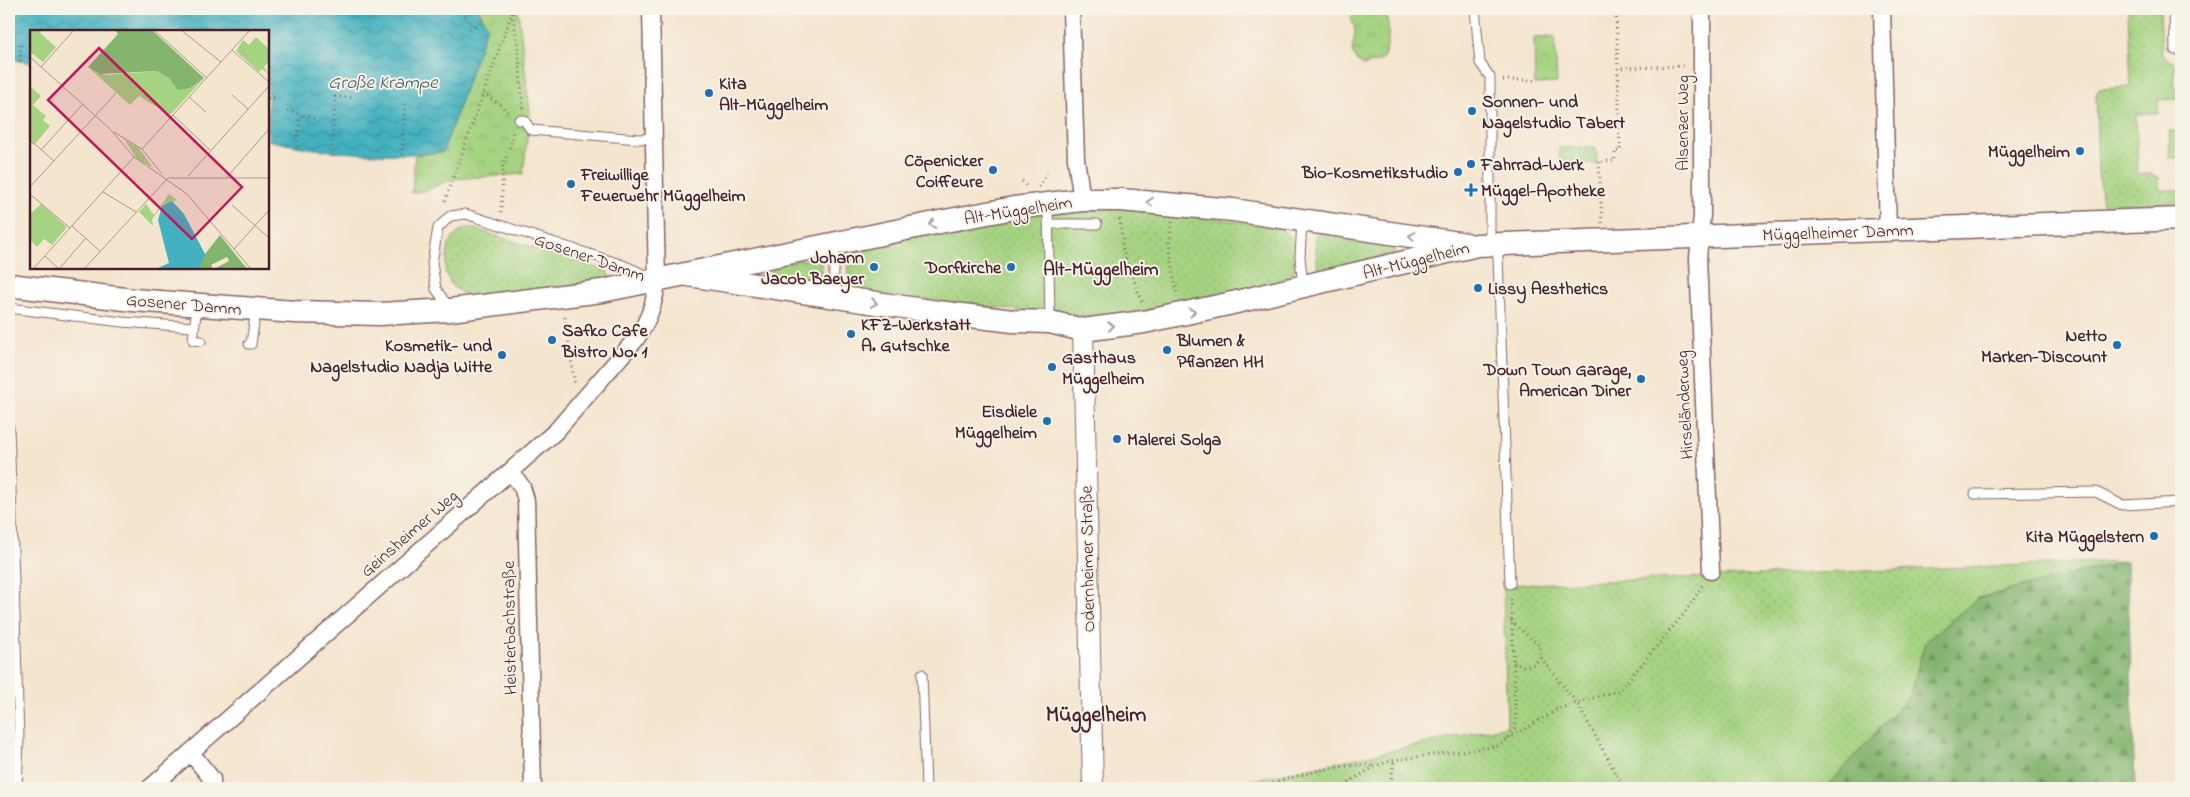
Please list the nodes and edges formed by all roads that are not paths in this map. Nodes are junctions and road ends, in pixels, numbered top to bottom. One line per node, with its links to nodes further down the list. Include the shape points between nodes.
1 (651, 9): 9 (street, Geinsheimer Weg)
2 (1071, 9): 10 (street, via 1076,159)
3 (1475, 9): 18 (lane, via 1480,63 1490,77 1490,234)
4 (1702, 9): 16 (street, Alsenzer Weg, via 1702,214)
5 (1882, 9): 15 (street)
6 (2174, 9): 7 (lane, via 2175,50)
7 (2181, 50)
8 (519, 120): 9 (lane, via 531,130)
9 (654, 138): 21 (street, Geinsheimer Weg)
10 (1082, 200): 11 (main road, Alt-Müggelheim); 13 (main road, Alt-Müggelheim, one-way to 10, via 1174,204)
11 (1048, 214): 14 (lane); 17 (main road, Alt-Müggelheim, one-way to 17, via 965,217); 29 (lane)
12 (2181, 219): 15 (main road, Müggelheimer Damm); 19 (lane)
13 (1302, 220): 18 (main road, Alt-Müggelheim, one-way to 13); 23 (lane, via 1300,257)
14 (1097, 224)
15 (1888, 230): 16 (main road, Müggelheimer Damm)
16 (1699, 238): 18 (main road, Müggelheimer Damm); 38 (street, Hirseländerweg)
17 (835, 245): 20 (main road, Alt-Müggelheim); 24 (lane)
18 (1486, 245): 23 (main road, Alt-Müggelheim); 39 (lane, via 1498,257)
19 (2181, 246)
20 (688, 275): 21 (main road, Alt-Müggelheim); 24 (main road, Alt-Müggelheim)
21 (657, 281): 28 (main road, Gosener Damm); 28 (lane, Gosener Damm, via 623,265 466,214 450,216 438,228 432,263 436,289); 35 (street, Geinsheimer Weg, via 655,301 646,324 636,338 556,431)
22 (9, 285): 25 (main road, Gosener Damm)
23 (1303, 287): 31 (main road, Alt-Müggelheim, one-way to 23, via 1150,320)
24 (833, 296): 29 (main road, Alt-Müggelheim, one-way to 29, via 954,315)
25 (197, 305): 27 (main road, Gosener Damm); 30 (lane)
26 (9, 308): 30 (lane)
27 (256, 309): 28 (main road, Gosener Damm, via 380,314); 33 (lane)
28 (450, 310)
29 (1050, 322): 31 (main road, Alt-Müggelheim)
30 (194, 327): 32 (lane, via 194,340)
31 (1083, 330): 47 (street, Odernheimer Straße)
32 (200, 341)
33 (249, 344)
34 (9, 427): 42 (lane)
35 (511, 472): 41 (street, Geinsheimer Weg); 45 (street, Heisterbachstraße, via 522,487 526,500)
36 (1975, 494): 37 (lane, via 2096,492 2122,505)
37 (2181, 502)
38 (1711, 571)
39 (1510, 584)
40 (922, 674): 46 (lane)
41 (191, 753): 43 (street, Geinsheimer Weg); 44 (street, via 212,779)
42 (18, 788)
43 (150, 788)
44 (212, 788)
45 (533, 788)
46 (926, 788)
47 (1093, 788)

